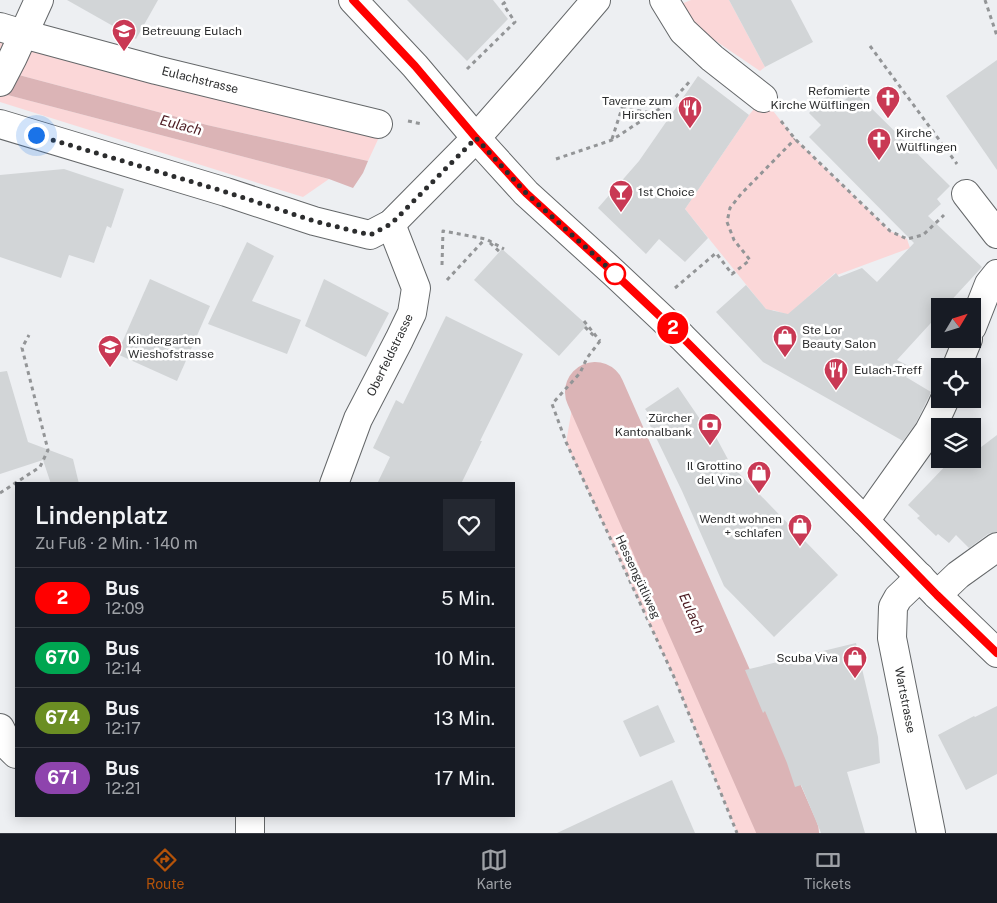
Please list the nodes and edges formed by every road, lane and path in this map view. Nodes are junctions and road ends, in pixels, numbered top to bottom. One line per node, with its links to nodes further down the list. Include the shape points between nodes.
1 (39, 0): 8 (street)
2 (353, 0): 17 (street)
3 (508, 0): 10 (path, via 502,4 515,22)
4 (596, 0): 17 (street)
5 (664, 0): 13 (street, via 683,31)
6 (984, 0): 7 (path)
7 (997, 36)
8 (12, 40): 11 (street); 16 (street, Eulachstrasse, via 156,70)
9 (870, 46): 21 (path, via 967,177)
10 (467, 69)
11 (0, 82)
12 (688, 82): 14 (path, via 672,100)
13 (763, 98): 18 (path)
14 (652, 113): 19 (path); 19 (path, via 622,108)
15 (0, 124): 22 (street, via 314,221 370,235)
16 (378, 124)
17 (476, 138): 22 (street); 41 (street, via 526,193 682,337)
18 (795, 139): 21 (path, via 890,231 907,239 923,235); 30 (path, via 730,208 728,222 734,240 750,260 732,274 716,253)
19 (612, 140): 20 (path)
20 (556, 159)
21 (966, 194): 23 (street)
22 (391, 224): 38 (street, Oberfeldstrasse, via 416,288 412,313 358,419)
23 (997, 234)
24 (486, 239): 25 (path); 26 (path); 27 (path, via 443,231); 29 (path)
25 (504, 249)
26 (500, 252)
27 (442, 267)
28 (997, 274): 31 (street)
29 (442, 285)
30 (675, 288)
31 (981, 304)
32 (584, 321): 35 (path)
33 (585, 328): 35 (path)
34 (29, 335): 37 (path, via 22,348 48,450 40,467)
35 (600, 341): 49 (path, Hessengütliweg, via 580,373 552,404 566,442 674,677)
36 (941, 408): 41 (street, via 929,431)
37 (17, 482)
38 (335, 482)
39 (15, 483): 40 (path)
40 (0, 493)
41 (865, 521): 43 (street)
42 (997, 546): 43 (street, Wartstrasse, via 958,575)
43 (928, 586): 44 (street); 50 (street, Wartstrasse, via 898,598 893,607 892,638)
44 (997, 653)
45 (0, 728): 46 (street)
46 (15, 753)
47 (250, 817): 48 (street)
48 (250, 833)
49 (736, 833)
50 (931, 833)

